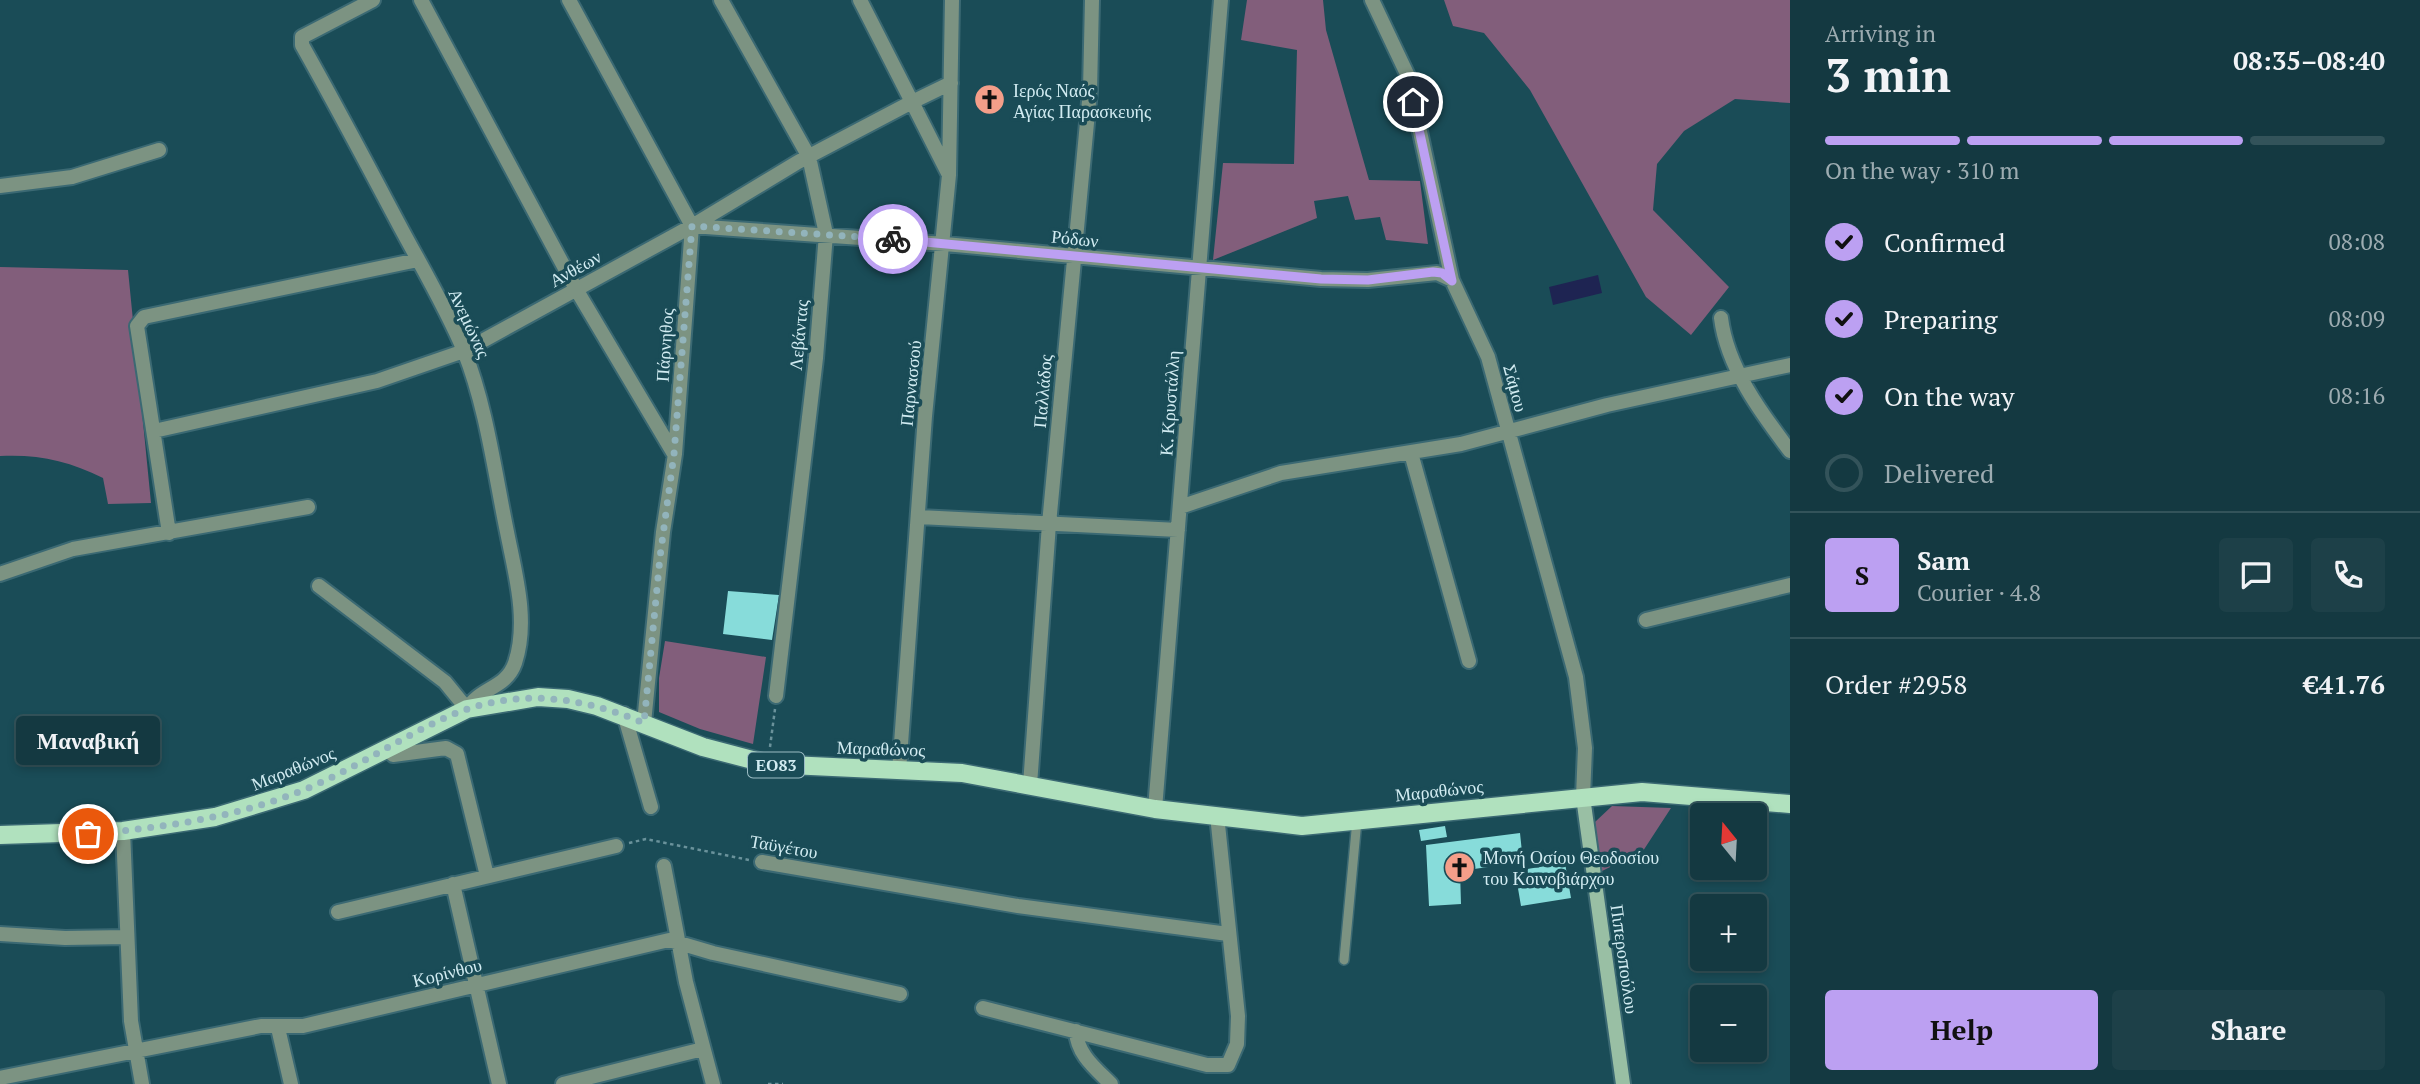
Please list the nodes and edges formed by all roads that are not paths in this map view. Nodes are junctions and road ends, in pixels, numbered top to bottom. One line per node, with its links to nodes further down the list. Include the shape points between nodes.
1 (373, 0): 20 (street, Ανεμώνας, via 302,37 302,45)
2 (421, 0): 23 (street)
3 (569, 0): 16 (street)
4 (721, 0): 13 (street, Λεβάντας)
5 (860, 0): 11 (street)
6 (952, 0): 10 (street, Παρνασσού)
7 (1092, 0): 19 (street, Παλλάδος, via 1090,91)
8 (1221, 0): 21 (street, Κ. Κρυστάλλη)
9 (1372, 0): 22 (street, Σάμου, via 1408,76)
10 (951, 83): 11 (street, Ανθέων); 14 (street, Παρνασσού)
11 (912, 102): 13 (street, Ανθέων); 14 (street)
12 (159, 150): 15 (street, via 72,177)
13 (809, 157): 16 (street, Ανθέων); 17 (street, Λεβάντας)
14 (949, 175): 18 (street, Παρνασσού)
15 (0, 186)
16 (692, 226): 17 (street, Ρόδων); 23 (street, Ανθέων); 32 (street, Πάρνηθος)
17 (826, 234): 18 (street, Ρόδων); 44 (street, Λεβάντας)
18 (945, 244): 19 (street, Ρόδων); 35 (street, Παρνασσού, via 925,416)
19 (1073, 257): 21 (street, Ρόδων); 36 (street, Παλλάδος)
20 (418, 260): 25 (street, Ανεμώνας); 28 (street, via 144,317 137,326)
21 (1198, 269): 22 (street, Ρόδων, via 1368,280 1433,272); 34 (street, Κ. Κρυστάλλη)
22 (1452, 281): 29 (street, Σάμου, via 1485,350)
23 (576, 289): 25 (street, Ανθέων); 32 (street)
24 (1721, 318): 27 (street, via 1725,340)
25 (464, 351): 28 (street, Ανθέων, via 377,381); 45 (street, Ανεμώνας, via 495,475 521,616 519,648 511,673 475,696)
26 (1790, 365): 27 (street)
27 (1741, 375): 29 (street); 30 (street)
28 (153, 431): 38 (street)
29 (1508, 433): 31 (street); 51 (street, Σάμου, via 1576,677 1585,748)
30 (1790, 451)
31 (1411, 453): 34 (street, via 1281,473); 43 (street)
32 (674, 454): 47 (street, Πάρνηθος)
33 (307, 507): 38 (street)
34 (1180, 507): 37 (street, Κ. Κρυστάλλη)
35 (919, 517): 36 (street); 49 (street, Παρνασσού)
36 (1049, 524): 37 (street); 50 (street, Παλλάδος)
37 (1178, 530): 54 (street, Κ. Κρυστάλλη)
38 (169, 533): 39 (street, via 73,549)
39 (0, 574)
40 (1790, 585): 42 (street)
41 (320, 586): 45 (street, via 445,682)
42 (1646, 620)
43 (1469, 661)
44 (776, 696)
45 (467, 709): 46 (main road, Μαραθώνος / ΕΟ83, via 538,697 568,699); 48 (main road, Μαραθώνος / ΕΟ83)
46 (624, 714): 47 (main road, Μαραθώνος / ΕΟ83); 53 (street)
47 (644, 723): 49 (main road, Μαραθώνος / ΕΟ83, via 703,747 768,764)
48 (387, 748): 57 (main road, Μαραθώνος / ΕΟ83, via 276,801 215,817); 62 (street, via 393,755 446,748 457,754)
49 (899, 771): 50 (main road, Μαραθώνος / ΕΟ83, via 962,772)
50 (1030, 785): 54 (main road, Μαραθώνος / ΕΟ83)
51 (1583, 797): 52 (main road, Μαραθώνος / ΕΟ83, via 1642,792); 56 (main road, Μαραθώνος / ΕΟ83); 78 (street, Πιπεροπούλου)
52 (1790, 804)
53 (651, 807)
54 (1155, 809): 55 (main road, Μαραθώνος / ΕΟ83)
55 (1217, 815): 56 (main road, Μαραθώνος / ΕΟ83, via 1302,826); 66 (street)
56 (1357, 820): 69 (lane)
57 (122, 831): 58 (main road, Μαραθώνος / ΕΟ83); 67 (street)
58 (0, 835)
59 (616, 846): 62 (street)
60 (762, 862): 66 (street, Ταϋγέτου, via 1018,906)
61 (664, 866): 68 (street)
62 (487, 876): 63 (street)
63 (453, 884): 64 (street); 70 (street)
64 (338, 912)
65 (0, 934): 67 (street)
66 (1228, 934): 74 (street, via 1238,1016 1237,1044 1228,1065 1207,1065)
67 (127, 937): 76 (street)
68 (678, 942): 70 (street, Κορίνθου, via 669,940); 71 (street, Κορίνθου); 75 (street)
69 (1345, 960)
70 (477, 984): 73 (street, Κορίνθου); 81 (street)
71 (900, 994)
72 (984, 1008): 74 (street)
73 (278, 1028): 76 (street, Κορίνθου, via 261,1026); 80 (street)
74 (1076, 1031): 84 (street, via 1083,1054)
75 (703, 1049): 82 (street); 83 (street)
76 (135, 1052): 77 (street, Κορίνθου); 79 (street)
77 (0, 1078)
78 (1621, 1082)
79 (142, 1084)
80 (291, 1084)
81 (499, 1084)
82 (563, 1084)
83 (713, 1084)
84 (1111, 1084)

